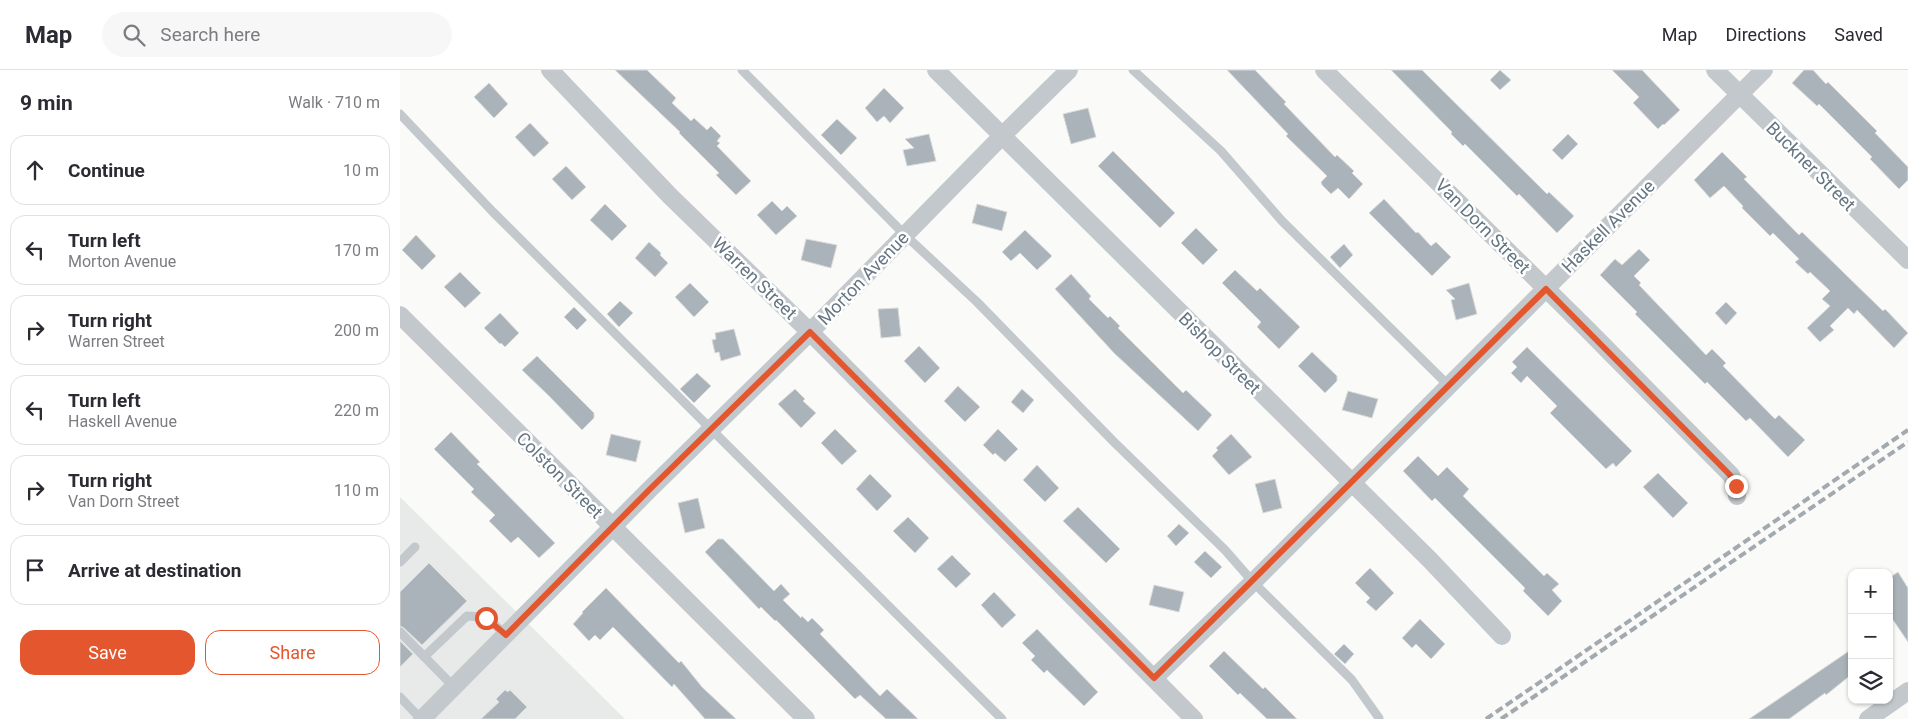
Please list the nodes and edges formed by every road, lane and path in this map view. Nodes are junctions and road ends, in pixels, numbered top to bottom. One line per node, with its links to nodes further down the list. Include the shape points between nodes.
1 (550, 70): 16 (street, Warren Street, via 670,196)
2 (742, 70): 12 (lane)
3 (936, 70): 11 (street, Bishop Street)
4 (1070, 70): 11 (street, Morton Avenue)
5 (1133, 70): 17 (lane, via 1221,151 1282,221)
6 (1324, 70): 14 (street, Van Dorn Street)
7 (1715, 70): 9 (street, Buckner Street)
8 (1764, 70): 9 (street, Haskell Avenue)
9 (1740, 95): 13 (street, Buckner Street); 14 (street, Haskell Avenue)
10 (400, 114): 18 (lane)
11 (1002, 136): 12 (street, Morton Avenue); 19 (street, Bishop Street)
12 (905, 235): 16 (street, Morton Avenue); 24 (lane, via 977,302 1225,550)
13 (1908, 260)
14 (1546, 289): 17 (street, Haskell Avenue); 20 (street, Van Dorn Street, via 1730,475)
15 (400, 315): 21 (street, Colston Street)
16 (810, 332): 18 (street, Morton Avenue); 29 (street, Warren Street)
17 (1449, 386): 19 (street, Haskell Avenue)
18 (711, 430): 21 (street, Morton Avenue); 36 (lane)
19 (1351, 483): 24 (street, Haskell Avenue); 27 (street, Bishop Street)
20 (1737, 496)
21 (613, 528): 26 (street, Morton Avenue); 35 (street, Colston Street)
22 (415, 547): 23 (lane)
23 (400, 562)
24 (1253, 582): 29 (street, Haskell Avenue); 33 (lane, via 1352,680)
25 (400, 632): 28 (lane)
26 (506, 635): 28 (lane, via 486,618 468,616); 30 (street, Morton Avenue)
27 (1502, 636)
28 (424, 657): 30 (lane)
29 (1154, 678): 37 (street, Warren Street)
30 (454, 687): 34 (street, Morton Avenue)
31 (1908, 692): 38 (street)
32 (400, 697): 34 (lane)
33 (1379, 718)
34 (422, 719)
35 (806, 719)
36 (1002, 719)
37 (1194, 719)
38 (1868, 719)

